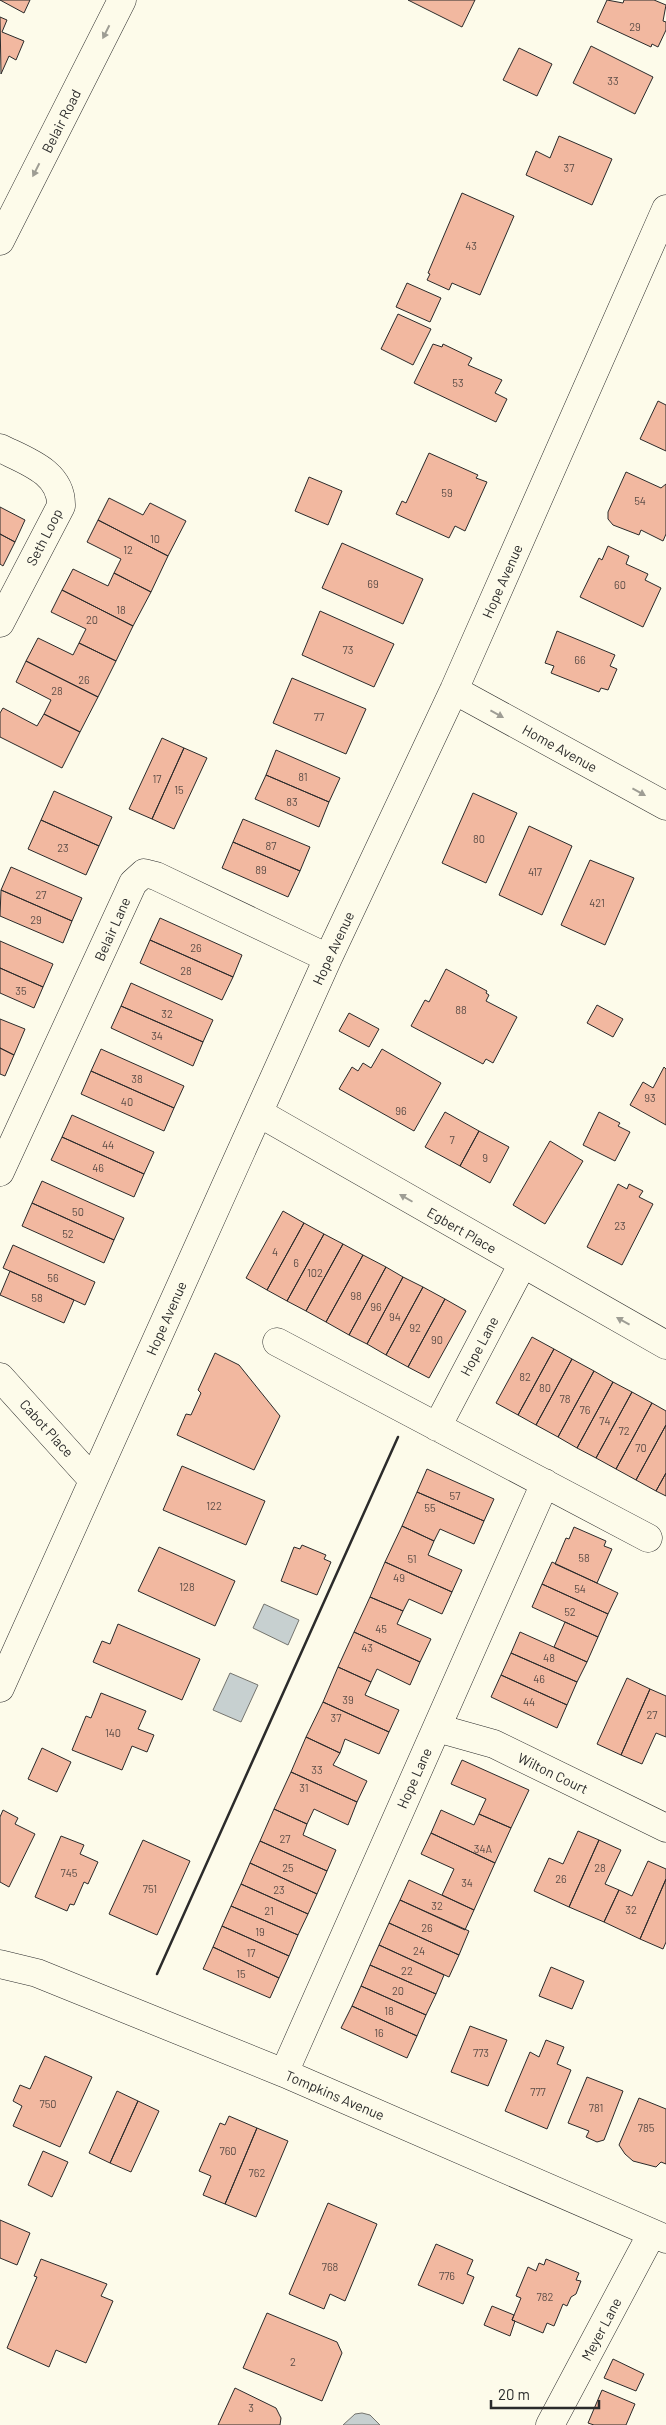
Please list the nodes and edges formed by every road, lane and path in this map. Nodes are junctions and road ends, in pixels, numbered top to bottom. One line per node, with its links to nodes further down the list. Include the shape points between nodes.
1 (122, 0): 3 (street, Belair Road, one-way to 3)
2 (666, 209): 6 (street, Hope Avenue)
3 (0, 241)
4 (0, 448): 5 (street, Seth Loop, via 42,470 56,482 62,495 61,506)
5 (0, 623)
6 (454, 690): 7 (street, Home Avenue, one-way to 7); 8 (street, Hope Avenue)
7 (666, 806)
8 (328, 958): 9 (street, Hope Avenue); 10 (street, Belair Lane, via 144,873 133,883)
9 (259, 1113): 11 (street, Egbert Place, one-way to 9); 16 (street, Hope Avenue)
10 (0, 1172)
11 (522, 1265): 13 (street, Egbert Place, one-way to 11); 15 (street, Hope Lane)
12 (277, 1342): 15 (street)
13 (666, 1345)
14 (0, 1377): 16 (street, Cabot Place)
15 (437, 1426): 17 (street)
16 (93, 1480): 19 (street, Hope Avenue)
17 (545, 1483): 18 (street); 20 (street, Hope Lane)
18 (648, 1538)
19 (0, 1688)
20 (437, 1728): 21 (street, Wilton Court, via 494,1744); 23 (street, Hope Lane)
21 (666, 1828)
22 (0, 1964): 23 (street, Tompkins Avenue, via 37,1973)
23 (284, 2073): 24 (street, Tompkins Avenue)
24 (659, 2236): 25 (street, Meyer Lane)
25 (550, 2425)

